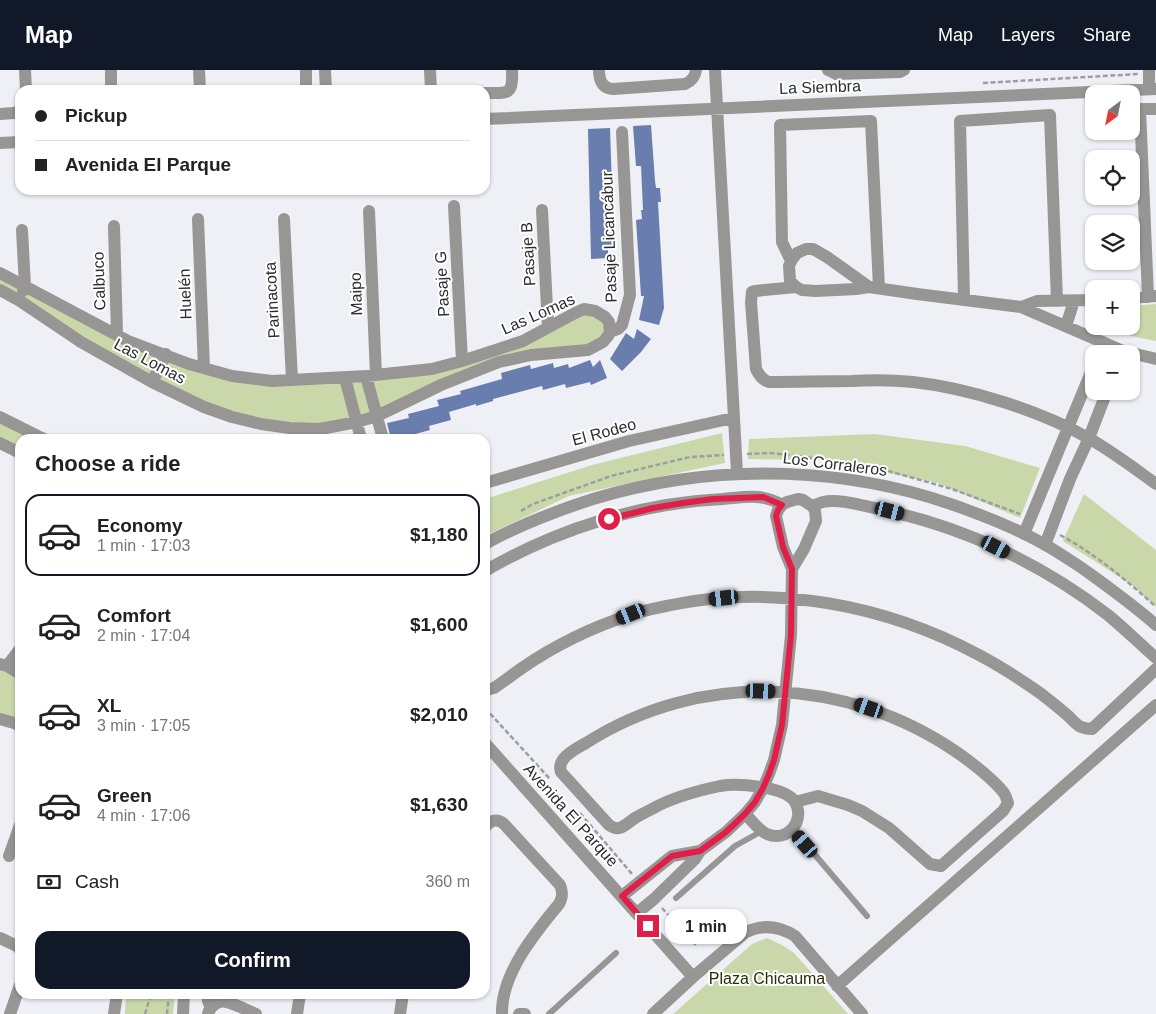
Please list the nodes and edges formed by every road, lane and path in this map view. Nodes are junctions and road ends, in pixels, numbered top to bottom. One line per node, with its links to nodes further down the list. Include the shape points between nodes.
1 (25, 70): 14 (street)
2 (110, 70): 15 (street)
3 (199, 70): 16 (street)
4 (306, 70): 17 (street)
5 (325, 70): 18 (street)
6 (430, 70): 19 (street)
7 (512, 70): 21 (street, via 512,86 508,91)
8 (599, 70): 9 (street, via 603,85 613,89 685,84 694,79)
9 (696, 70)
10 (715, 70): 22 (street)
11 (828, 70): 12 (street, via 836,74)
12 (904, 70)
13 (1149, 70): 20 (street)
14 (26, 85)
15 (111, 85)
16 (200, 85)
17 (306, 85)
18 (326, 85)
19 (431, 85)
20 (1152, 89): 22 (street, La Siembra)
21 (490, 94)
22 (717, 108): 26 (street, La Siembra); 69 (street)
23 (1156, 109): 43 (street, via 1140,109)
24 (15, 113): 25 (street)
25 (0, 114)
26 (490, 118)
27 (622, 132): 52 (street, Pasaje Licancábur, via 630,295 622,324)
28 (15, 142): 29 (street)
29 (0, 143)
30 (454, 206): 59 (street, Pasaje G)
31 (542, 210): 51 (street, Pasaje B)
32 (369, 211): 61 (street, Maipo)
33 (198, 219): 60 (street, Huelén)
34 (284, 219): 63 (street, Parinacota)
35 (114, 226): 53 (street, Calbuco)
36 (22, 230): 39 (street)
37 (791, 261): 40 (street, via 789,276); 41 (street, via 802,250 817,251); 41 (street, via 782,242 780,125 871,120)
38 (0, 273): 39 (street, Las Lomas)
39 (25, 286): 46 (street); 53 (street, Las Lomas)
40 (796, 287): 41 (street, via 809,291); 71 (street, via 752,292 756,369 765,381 913,382 994,399)
41 (874, 288): 44 (street)
42 (0, 290): 46 (street, Las Lomas)
43 (1152, 297)
44 (964, 299): 47 (street, via 960,121 1050,115); 49 (street)
45 (1085, 300): 48 (street)
46 (20, 301): 64 (street, Las Lomas, via 81,342)
47 (1057, 301): 48 (street); 49 (street, via 1037,301)
48 (1074, 301): 50 (street)
49 (1022, 307): 50 (street)
50 (1066, 326): 54 (street)
51 (548, 327): 52 (street, Las Lomas, via 579,310 590,309 609,322); 56 (street, Las Lomas)
52 (610, 332): 56 (street, Las Lomas, via 603,342 588,350)
53 (117, 334): 55 (street, Las Lomas)
54 (1096, 345)
55 (166, 354): 60 (street, Las Lomas); 64 (street)
56 (496, 356): 59 (street, Las Lomas); 68 (street, Las Lomas)
57 (1140, 356): 58 (street)
58 (1156, 359)
59 (462, 361): 61 (street, Las Lomas, via 432,369)
60 (204, 368): 63 (street, Las Lomas, via 240,377)
61 (371, 376): 62 (street, Las Lomas); 68 (street)
62 (346, 378): 63 (street, Las Lomas); 70 (street)
63 (292, 380)
64 (152, 382): 70 (street, Las Lomas, via 204,407 261,424 320,429)
65 (1085, 387): 71 (street)
66 (1104, 400): 75 (street)
67 (0, 416): 72 (street)
68 (376, 416): 70 (street, Las Lomas); 74 (street)
69 (733, 418): 78 (street); 79 (street, El Rodeo, via 629,441)
70 (357, 422): 73 (street)
71 (1069, 427): 75 (street); 83 (street)
72 (34, 434)
73 (360, 434)
74 (381, 434)
75 (1089, 438): 80 (street); 85 (street)
76 (0, 443): 77 (street)
77 (15, 450)
78 (737, 473): 83 (street, Los Corraleros, via 797,474 886,486 946,502); 84 (street, Los Corraleros, via 674,480 613,493 549,514)
79 (490, 482)
80 (1156, 484)
81 (782, 505): 82 (street, via 798,499); 86 (street, via 763,497 744,497 638,511 559,535); 87 (street, via 776,516)
82 (812, 506): 87 (street, via 815,526); 91 (street, via 834,501 890,511 944,526 996,547 1081,596 1108,615)
83 (1024, 534): 85 (street, Los Corraleros)
84 (490, 542)
85 (1045, 545): 89 (street, Los Corraleros, via 1116,592)
86 (490, 568)
87 (792, 569): 88 (street)
88 (792, 598): 93 (street, via 865,611 950,641 1020,679 1082,728 1092,729); 95 (street, via 747,596 708,599 631,614 571,640); 96 (street)
89 (1156, 625)
90 (15, 654): 92 (street)
91 (1156, 658)
92 (4, 665): 94 (street)
93 (1156, 669)
94 (15, 671)
95 (490, 689)
96 (786, 692): 103 (street, via 774,760); 103 (street, via 711,695 662,707 594,738 573,751 560,766 561,772 615,828 668,801 700,790 736,784); 104 (street, via 857,704 924,732 984,774 1005,794 1008,803 942,866 930,864 889,828 848,805 818,796)
97 (1156, 704): 124 (street)
98 (490, 713): 102 (path)
99 (0, 718): 100 (street)
100 (15, 724)
101 (490, 749): 114 (street, Avenida El Parque)
102 (552, 780)
103 (763, 788): 104 (street, via 783,793); 106 (street)
104 (795, 802): 108 (street, via 799,814)
105 (576, 809): 113 (path)
106 (745, 814): 109 (street); 111 (street)
107 (490, 822): 141 (street, via 499,820 504,824 560,885 562,892 562,900 517,962 504,993)
108 (793, 830): 109 (street, via 782,836); 118 (lane)
109 (762, 831): 115 (lane, via 735,846)
110 (15, 839): 112 (street)
111 (700, 851): 113 (street, via 672,856); 116 (street)
112 (9, 856)
113 (639, 882): 114 (street)
114 (622, 896): 117 (street, Avenida El Parque)
115 (676, 898)
116 (654, 899): 117 (street); 121 (path)
117 (637, 913): 123 (street, Avenida El Parque)
118 (867, 916)
119 (0, 938): 120 (street)
120 (15, 945)
121 (696, 945)
122 (616, 953): 144 (lane)
123 (693, 977): 124 (street, via 746,932 767,926 795,936); 145 (street)
124 (837, 986): 146 (street)
125 (15, 999): 133 (street)
126 (116, 999): 134 (street)
127 (150, 999): 135 (path)
128 (169, 999): 136 (path)
129 (184, 999): 137 (street)
130 (299, 999): 139 (street)
131 (403, 999): 140 (street)
132 (210, 1011): 138 (street, via 217,1003 225,1001)
133 (10, 1014)
134 (114, 1014)
135 (145, 1014)
136 (167, 1014)
137 (183, 1014)
138 (256, 1014)
139 (297, 1014)
140 (400, 1014)
141 (502, 1014)
142 (519, 1014): 143 (street)
143 (525, 1014)
144 (549, 1014)
145 (653, 1014)
146 (862, 1014)

